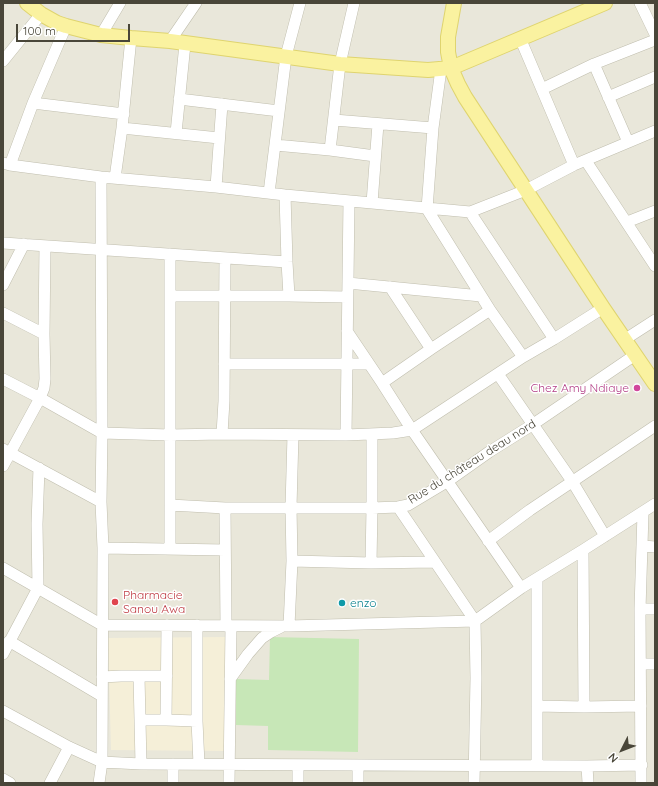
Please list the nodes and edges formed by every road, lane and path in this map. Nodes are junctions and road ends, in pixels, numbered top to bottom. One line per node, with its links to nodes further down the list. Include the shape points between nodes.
1 (120, 3): 11 (street)
2 (196, 3): 15 (street)
3 (300, 3): 17 (street)
4 (354, 3): 19 (street)
5 (453, 3): 21 (main road)
6 (605, 3): 13 (main road)
7 (640, 3): 10 (street)
8 (34, 7): 9 (main road, via 57,23); 18 (street)
9 (66, 26): 11 (main road); 26 (street)
10 (655, 34)
11 (101, 35): 12 (main road)
12 (131, 38): 15 (main road); 29 (street)
13 (520, 38): 21 (main road); 23 (street)
14 (655, 40): 20 (street)
15 (170, 41): 16 (main road)
16 (185, 44): 17 (main road); 25 (street)
17 (286, 56): 19 (main road); 28 (street)
18 (3, 61)
19 (340, 64): 21 (main road, via 428,70); 30 (street)
20 (594, 64): 23 (street); 24 (street)
21 (446, 68): 33 (street); 47 (main road)
22 (655, 77): 24 (street)
23 (542, 88): 43 (street)
24 (608, 97): 37 (street)
25 (179, 99): 27 (street); 35 (street)
26 (33, 103): 29 (street); 42 (street)
27 (222, 104): 28 (street); 36 (street)
28 (279, 111): 38 (street)
29 (124, 114): 32 (street)
30 (334, 120): 31 (street); 39 (street)
31 (378, 124): 33 (street); 40 (street)
32 (122, 128): 35 (street); 45 (street)
33 (433, 128): 52 (street)
34 (655, 131): 37 (street)
35 (176, 133): 36 (street)
36 (220, 138): 46 (street)
37 (628, 142): 41 (street)
38 (275, 145): 39 (street); 48 (street)
39 (330, 150): 40 (street)
40 (375, 156): 51 (street)
41 (586, 161): 43 (street); 55 (street)
42 (6, 164): 44 (street)
43 (574, 165): 47 (street)
44 (101, 177): 45 (street); 59 (street)
45 (115, 178): 46 (street)
46 (216, 187): 48 (street)
47 (526, 190): 53 (street); 72 (main road)
48 (269, 193): 49 (street)
49 (285, 196): 50 (street); 62 (street)
50 (349, 201): 51 (street); 64 (street)
51 (372, 203): 52 (street)
52 (427, 209): 53 (street); 71 (street)
53 (470, 212): 78 (street)
54 (655, 212): 55 (street)
55 (627, 222): 63 (street)
56 (3, 243): 57 (street)
57 (24, 244): 58 (street); 65 (street)
58 (45, 246): 59 (street); 77 (street)
59 (101, 250): 60 (street); 94 (street)
60 (170, 254): 61 (street); 67 (street)
61 (225, 258): 62 (street); 68 (street)
62 (287, 262): 69 (street)
63 (655, 266)
64 (348, 283): 66 (street); 70 (street)
65 (3, 285)
66 (390, 287): 71 (street); 80 (street)
67 (170, 296): 68 (street); 97 (street)
68 (225, 296): 69 (street); 83 (street)
69 (289, 296): 70 (street)
70 (347, 296): 76 (street)
71 (481, 296): 73 (street)
72 (603, 308): 78 (street); 79 (main road)
73 (490, 310): 80 (street); 82 (street)
74 (3, 313): 77 (street)
75 (655, 320): 79 (street)
76 (347, 331): 84 (street); 85 (street)
77 (44, 334): 90 (street, via 45,379)
78 (554, 339): 82 (street)
79 (624, 340): 81 (main road)
80 (432, 349): 88 (street)
81 (635, 355): 89 (main road); 91 (street, Rue du château deau nord)
82 (524, 357): 86 (street)
83 (224, 364): 84 (street); 95 (street)
84 (347, 364): 85 (street); 99 (street)
85 (369, 364): 88 (street)
86 (498, 374): 91 (street); 93 (street)
87 (3, 379): 90 (street)
88 (382, 383): 93 (street)
89 (655, 384)
90 (40, 398): 94 (street); 100 (street)
91 (532, 425): 103 (street, Rue du château deau nord); 104 (street)
92 (655, 426): 104 (street)
93 (412, 430): 96 (street); 103 (street)
94 (102, 433): 97 (street); 105 (street)
95 (222, 434): 97 (street); 98 (street)
96 (372, 434): 99 (street); 111 (street)
97 (170, 435): 107 (street)
98 (293, 435): 99 (street); 108 (street)
99 (346, 435)
100 (7, 450): 101 (street); 102 (street)
101 (3, 466)
102 (39, 468): 105 (street); 126 (street)
103 (448, 481): 109 (street, Rue du château deau nord, via 408,505); 114 (street)
104 (572, 481): 113 (street); 114 (street)
105 (101, 502): 117 (street)
106 (655, 504): 112 (street)
107 (170, 505): 110 (street, Rue du château deau nord); 118 (street)
108 (291, 507): 110 (street, Rue du château deau nord); 111 (street, Rue du château deau nord); 121 (street)
109 (398, 507): 111 (street, Rue du château deau nord); 122 (street)
110 (225, 508): 119 (street)
111 (372, 508): 123 (street)
112 (643, 513): 113 (street); 115 (street)
113 (605, 536): 120 (street)
114 (488, 541): 127 (street)
115 (642, 546): 116 (street); 128 (street)
116 (655, 547)
117 (102, 548): 118 (street); 131 (street)
118 (170, 549): 119 (street)
119 (225, 550): 134 (street)
120 (583, 550): 125 (street); 147 (street)
121 (292, 561): 123 (street); 135 (street)
122 (434, 562): 123 (street); 130 (street)
123 (371, 563)
124 (3, 568): 126 (street)
125 (536, 578): 127 (street); 145 (street)
126 (38, 588): 131 (street); 136 (street)
127 (521, 588): 130 (street)
128 (640, 609): 129 (street); 138 (street)
129 (655, 609)
130 (475, 621): 135 (street); 160 (street)
131 (102, 625): 132 (street); 142 (street)
132 (167, 625): 133 (street); 141 (street)
133 (197, 625): 134 (street); 151 (street)
134 (228, 626): 135 (street); 143 (street)
135 (286, 626): 143 (street, via 262,638)
136 (9, 641): 137 (street); 144 (street)
137 (3, 654)
138 (641, 664): 139 (street); 146 (street)
139 (655, 664)
140 (139, 676): 141 (street); 142 (street); 149 (street)
141 (166, 676): 150 (street)
142 (102, 677): 144 (street)
143 (230, 679): 157 (street)
144 (102, 696): 153 (street)
145 (537, 706): 147 (street); 162 (street)
146 (641, 706): 147 (street); 161 (street)
147 (584, 707)
148 (3, 711): 152 (street)
149 (140, 720): 150 (street); 154 (street)
150 (166, 720): 151 (street)
151 (197, 721): 156 (street)
152 (69, 747): 153 (street); 166 (street)
153 (102, 762): 154 (street); 167 (street)
154 (141, 764): 155 (street)
155 (173, 764): 156 (street); 168 (street)
156 (199, 764): 157 (street)
157 (229, 764): 158 (street); 169 (street)
158 (298, 765): 159 (street); 170 (street)
159 (358, 765): 160 (street); 171 (street)
160 (474, 765): 162 (street); 172 (street)
161 (642, 765): 163 (street); 174 (street)
162 (537, 766): 163 (street)
163 (588, 766): 173 (street)
164 (3, 779): 165 (street)
165 (10, 783)
166 (50, 783)
167 (99, 783)
168 (173, 783)
169 (228, 783)
170 (298, 783)
171 (358, 783)
172 (474, 783)
173 (588, 783)
174 (641, 783)

